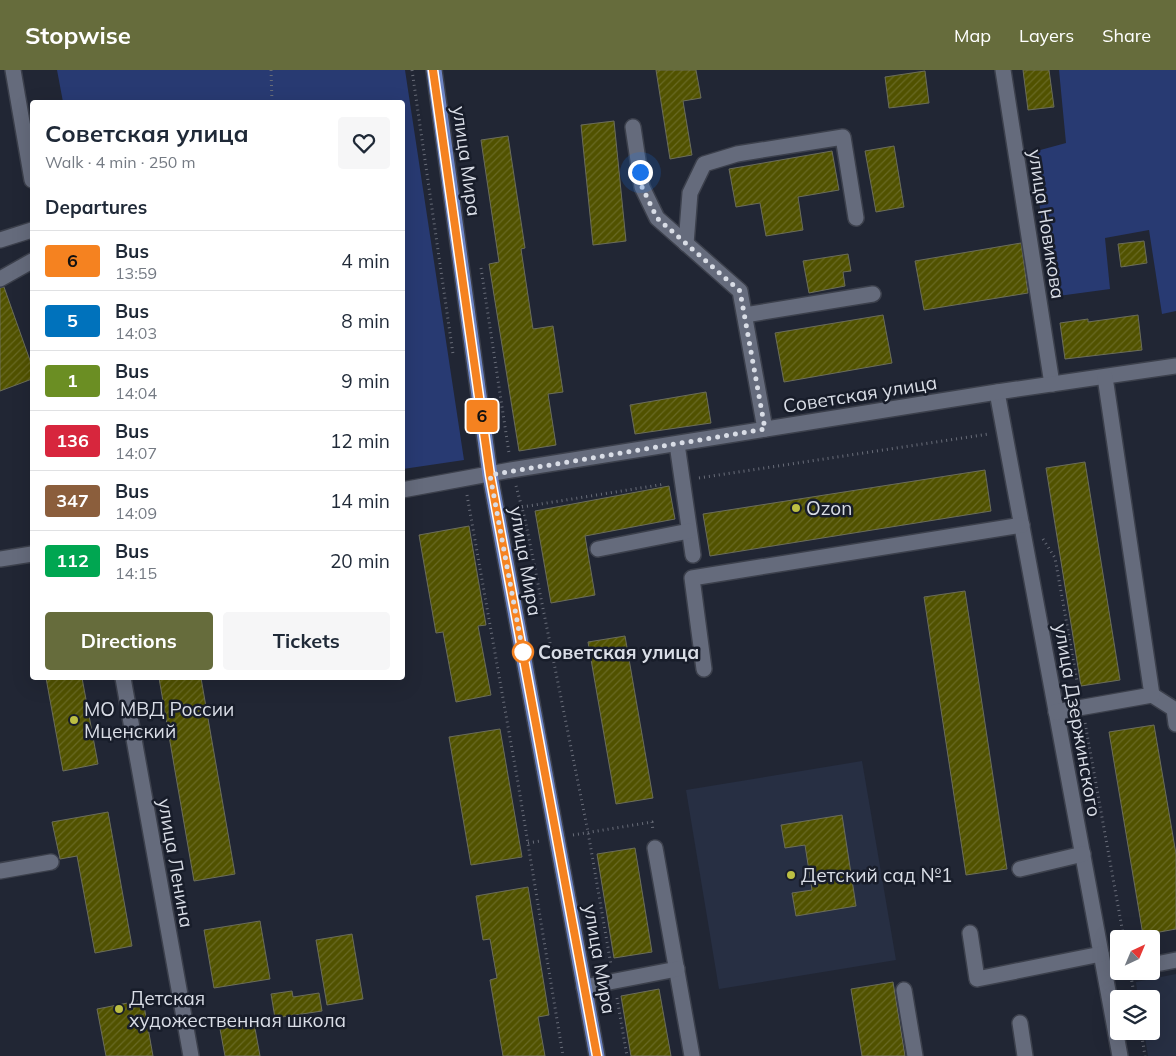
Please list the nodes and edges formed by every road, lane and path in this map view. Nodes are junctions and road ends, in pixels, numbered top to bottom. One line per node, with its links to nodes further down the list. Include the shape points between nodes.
1 (13, 70): 8 (street)
2 (271, 70): 6 (path)
3 (412, 70): 18 (path)
4 (434, 70): 27 (main road, улица Мира)
5 (1003, 70): 21 (street, улица Новикова)
6 (272, 100)
7 (633, 127): 12 (street, via 642,187 657,218)
8 (30, 168)
9 (856, 218): 12 (street, via 843,137 737,154 704,164 690,193)
10 (30, 231): 11 (street)
11 (0, 240)
12 (686, 244): 17 (street, via 740,291)
13 (30, 262): 15 (street)
14 (481, 266): 26 (path)
15 (0, 279)
16 (873, 294): 17 (street)
17 (744, 315): 23 (street)
18 (454, 356)
19 (1176, 366): 20 (street, Советская улица)
20 (1105, 378): 21 (street, Советская улица); 41 (street)
21 (1052, 384): 22 (street, Советская улица)
22 (997, 392): 23 (street, Советская улица); 24 (street, улица Дзержинского)
23 (765, 429): 25 (street, Советская улица)
24 (1004, 431): 29 (path); 32 (street, улица Дзержинского)
25 (677, 444): 26 (street, Советская улица); 29 (street)
26 (511, 470): 27 (street, Советская улица); 31 (path)
27 (490, 475): 28 (street, Советская улица); 46 (main road, улица Мира)
28 (464, 479): 30 (street, Советская улица); 47 (path)
29 (682, 481): 31 (path); 33 (street)
30 (405, 489)
31 (522, 507): 45 (path)
32 (1022, 526): 39 (street, via 692,578); 43 (street, улица Дзержинского)
33 (689, 531): 35 (street); 37 (street)
34 (1041, 536): 42 (path, via 1055,558)
35 (598, 549)
36 (30, 554): 38 (street)
37 (693, 555)
38 (0, 559)
39 (704, 669)
40 (123, 680): 66 (street, улица Ленина)
41 (1152, 696): 42 (street); 44 (street, via 1174,709)
42 (1082, 708): 43 (street); 53 (path)
43 (1056, 712): 49 (street, улица Дзержинского)
44 (1176, 724)
45 (588, 832): 46 (path); 48 (path, via 652,822); 61 (path)
46 (557, 838): 47 (path); 62 (main road, улица Мира)
47 (528, 843): 67 (path)
48 (655, 848): 58 (street)
49 (1083, 854): 51 (street); 55 (street, улица Дзержинского)
50 (52, 862): 52 (street)
51 (1020, 869)
52 (0, 871)
53 (1122, 930)
54 (970, 933): 55 (street, via 977,979)
55 (1101, 954): 59 (street, улица Дзержинского)
56 (1176, 960): 57 (street)
57 (1160, 963)
58 (677, 969): 61 (street); 70 (street)
59 (1110, 969)
60 (1113, 980): 73 (street, улица Дзержинского)
61 (614, 981): 62 (street); 69 (path)
62 (584, 987): 68 (main road, улица Мира)
63 (904, 990): 71 (street)
64 (1020, 1023): 72 (street)
65 (1142, 1040): 74 (path)
66 (190, 1056)
67 (563, 1056)
68 (597, 1056)
69 (627, 1056)
70 (692, 1056)
71 (915, 1056)
72 (1025, 1056)
73 (1120, 1056)
74 (1145, 1056)

